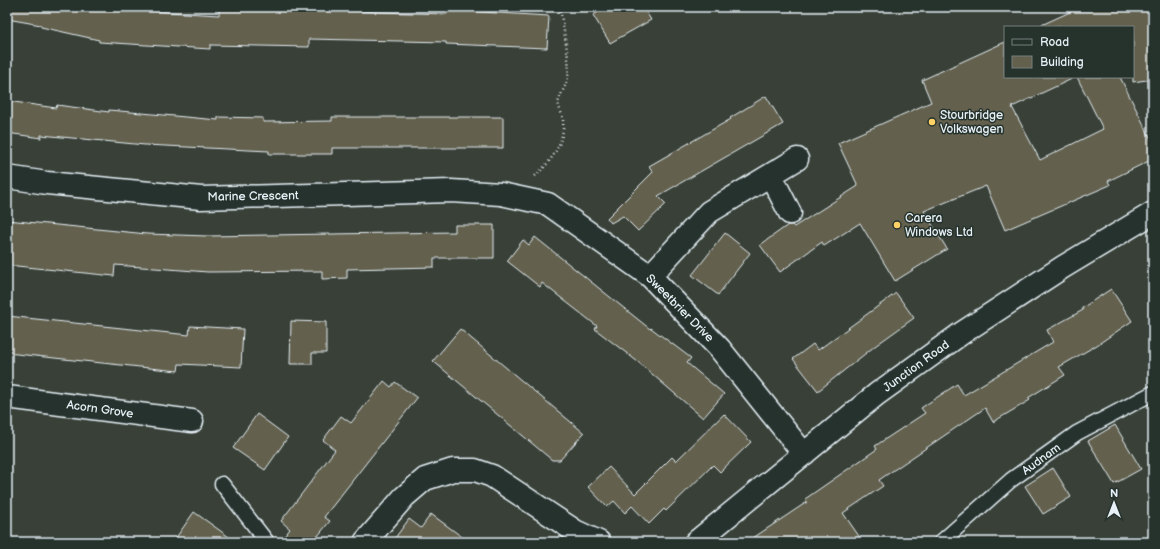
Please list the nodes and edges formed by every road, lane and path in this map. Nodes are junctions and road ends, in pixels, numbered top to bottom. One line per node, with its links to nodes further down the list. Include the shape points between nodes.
1 (560, 7): 5 (path, via 568,77 558,101 563,118 560,144 546,167)
2 (797, 159): 3 (street)
3 (771, 176): 6 (street); 8 (street, via 708,212)
4 (7, 177): 5 (street, Marine Crescent, via 201,198 451,191)
5 (507, 195): 8 (street, Sweetbrier Drive, via 548,204)
6 (790, 213)
7 (1153, 213): 12 (street, Junction Road, via 1063,266 962,333 877,394)
8 (650, 276): 12 (street, Sweetbrier Drive, via 720,349)
9 (1153, 393): 18 (lane, Audnam, via 1077,433 1011,480)
10 (7, 397): 11 (street, Acorn Grove)
11 (192, 421)
12 (804, 454): 17 (street, Junction Road)
13 (222, 484): 14 (lane)
14 (267, 542)
15 (365, 542): 16 (street, via 404,497 425,479 453,470 475,470 492,476 575,531)
16 (599, 542)
17 (696, 542)
18 (941, 542)

